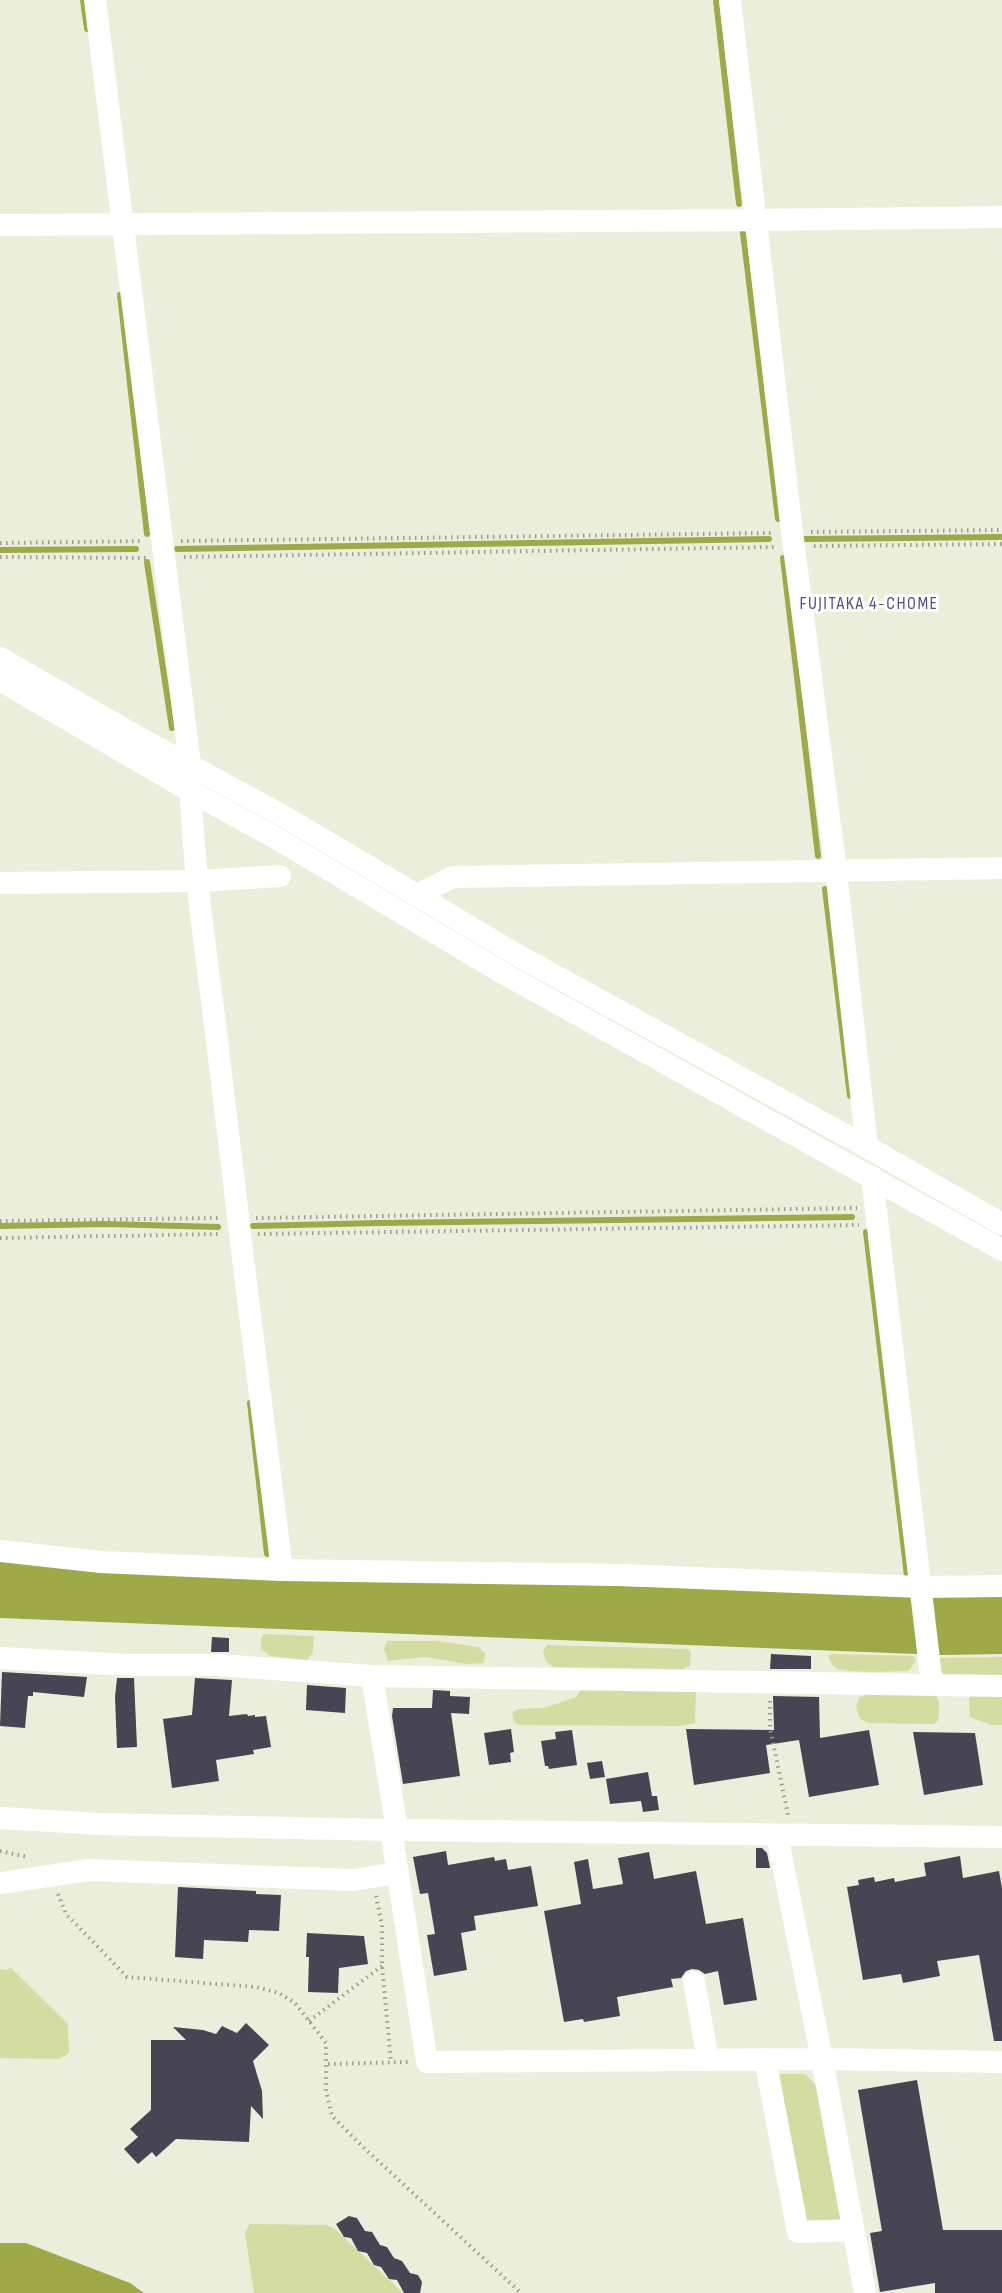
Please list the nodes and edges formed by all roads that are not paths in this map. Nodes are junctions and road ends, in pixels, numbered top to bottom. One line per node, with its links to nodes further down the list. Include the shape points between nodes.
1 (95, 0): 6 (street)
2 (730, 0): 4 (street)
3 (1002, 216): 4 (street)
4 (756, 220): 6 (street); 12 (street)
5 (0, 225): 6 (street)
6 (124, 225): 9 (street)
7 (0, 658): 9 (street)
8 (0, 680): 10 (street)
9 (190, 765): 10 (street); 16 (street)
10 (190, 791): 14 (street); 18 (street, via 508,976)
11 (1002, 868): 12 (street)
12 (836, 871): 16 (street, via 453,877); 17 (street)
13 (280, 876): 14 (street)
14 (199, 881): 15 (street); 22 (street)
15 (0, 883)
16 (417, 896): 17 (street)
17 (867, 1147): 19 (street)
18 (872, 1177): 20 (street); 24 (street)
19 (1002, 1224)
20 (1002, 1250)
21 (0, 1551): 22 (street, via 100,1562)
22 (282, 1570): 24 (street, via 622,1575)
23 (1002, 1586): 24 (street)
24 (921, 1587): 27 (street)
25 (0, 1658): 26 (street, via 218,1665)
26 (372, 1676): 27 (street); 30 (street)
27 (932, 1685): 28 (street)
28 (1002, 1686)
29 (0, 1818): 30 (street)
30 (394, 1830): 31 (street); 33 (street)
31 (785, 1835): 32 (street); 37 (street)
32 (1002, 1838)
33 (398, 1873): 34 (street, via 353,1880 89,1870); 38 (street, via 427,2062)
34 (0, 1883)
35 (694, 1982): 38 (street)
36 (765, 2059): 37 (street); 38 (street); 40 (street, via 798,2232)
37 (822, 2059): 39 (street); 40 (street)
38 (708, 2060)
39 (1002, 2062)
40 (853, 2230): 41 (street)
41 (865, 2293)

